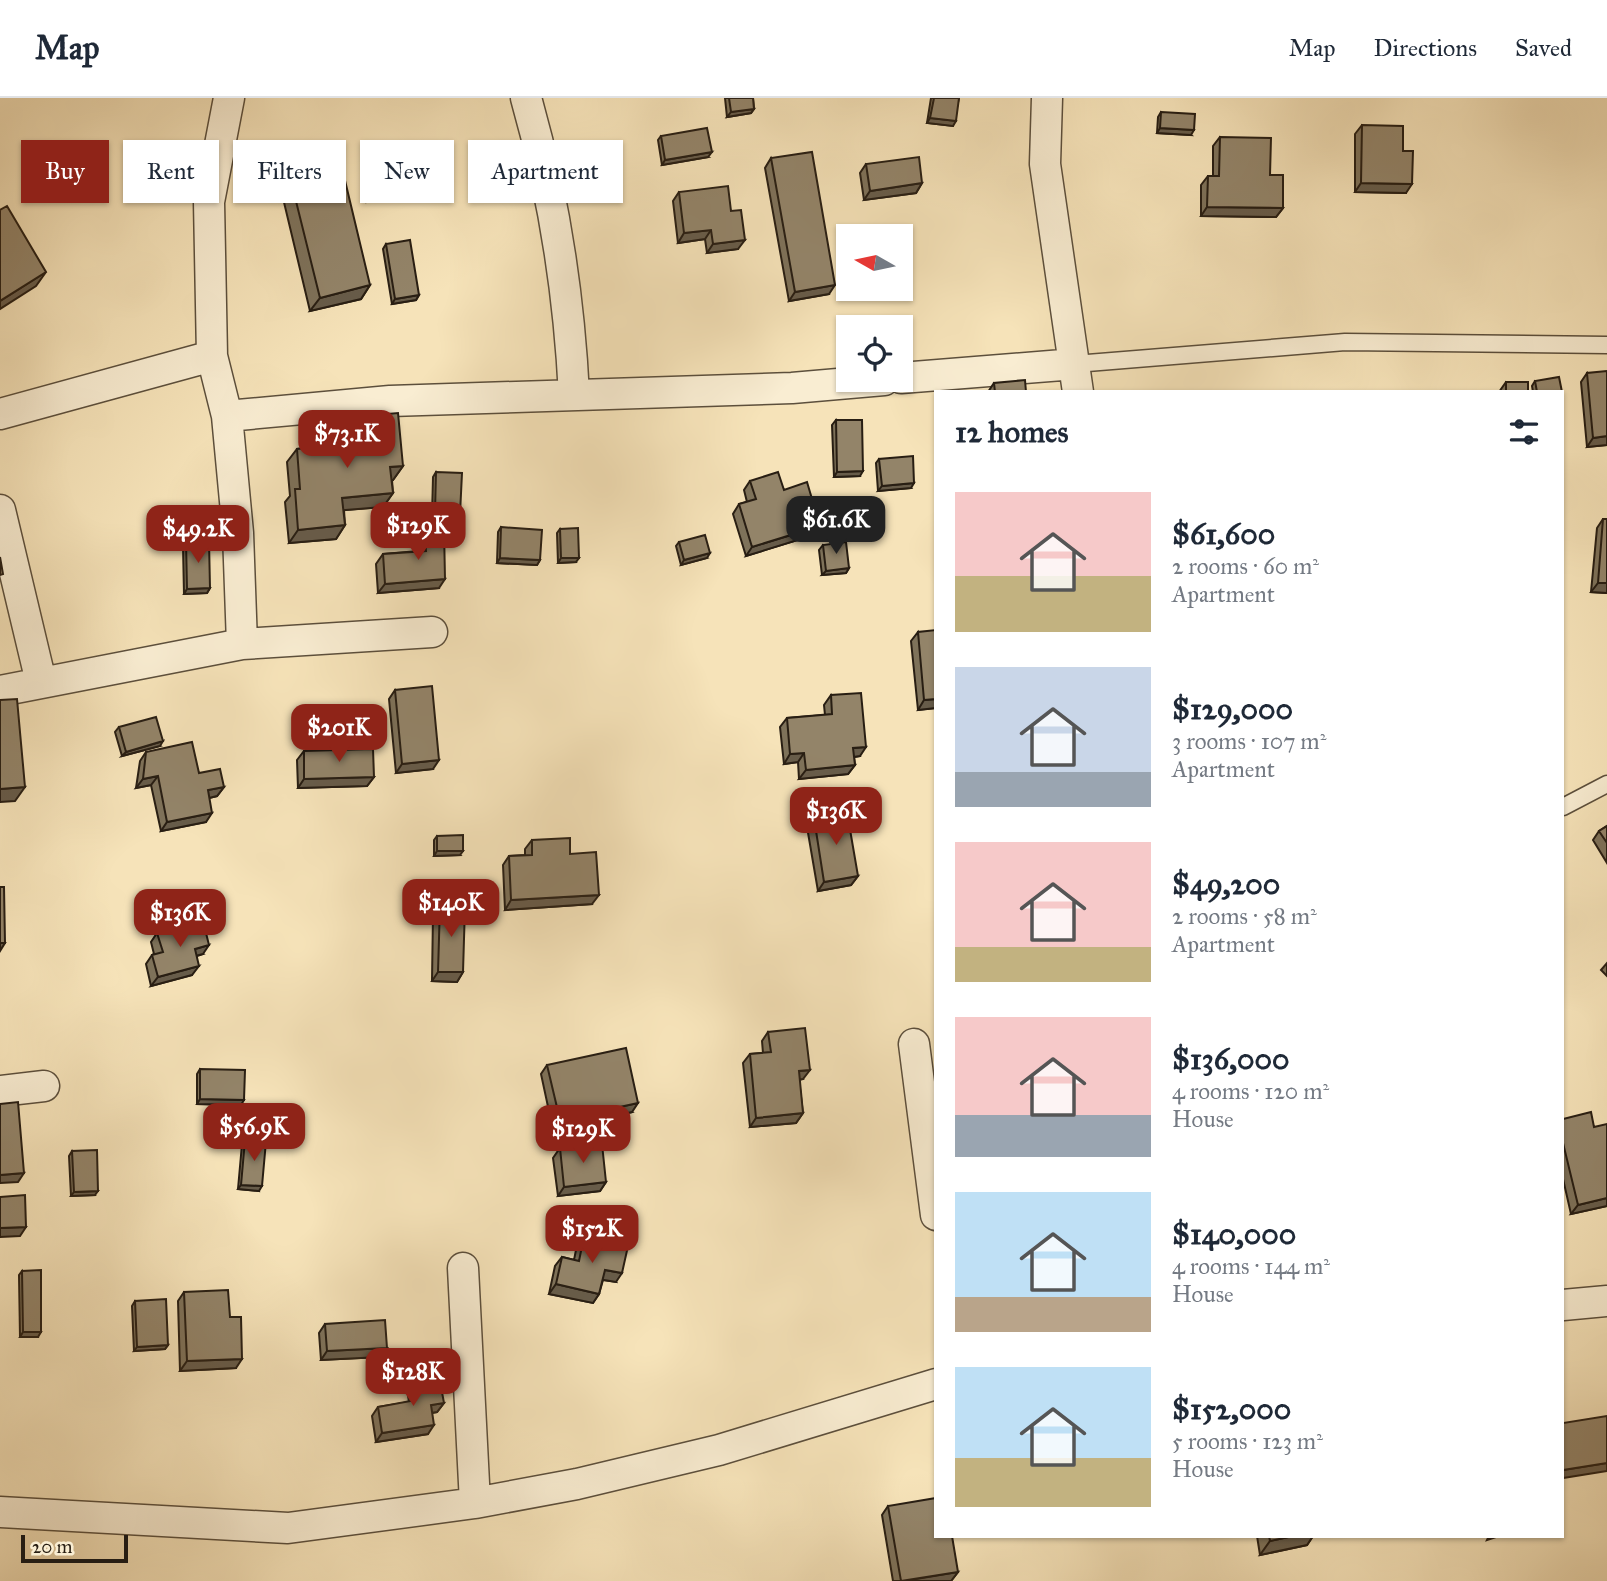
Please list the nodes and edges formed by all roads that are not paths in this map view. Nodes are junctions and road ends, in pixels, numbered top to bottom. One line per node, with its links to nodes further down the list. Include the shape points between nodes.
1 (229, 98): 5 (street, via 209,202)
2 (526, 98): 9 (street, via 562,253)
3 (1047, 98): 7 (street, via 1045,164)
4 (1607, 345): 7 (lane, via 1345,342)
5 (212, 356): 10 (street); 11 (street)
6 (913, 378): 7 (street)
7 (1076, 378)
8 (836, 384): 9 (street)
9 (574, 395): 11 (street, via 390,401)
10 (0, 414)
11 (227, 416): 14 (street)
12 (0, 510): 15 (street)
13 (432, 632): 14 (street)
14 (242, 644): 15 (street)
15 (41, 682): 16 (street)
16 (0, 691)
17 (1607, 783): 18 (lane)
18 (1564, 806)
19 (914, 1044): 22 (street)
20 (44, 1086): 21 (street)
21 (0, 1091)
22 (934, 1199)
23 (463, 1268): 27 (street)
24 (1607, 1301): 25 (street)
25 (1564, 1305)
26 (934, 1385): 27 (street, via 719,1450 577,1485)
27 (475, 1503): 28 (street, via 288,1528)
28 (0, 1513)

